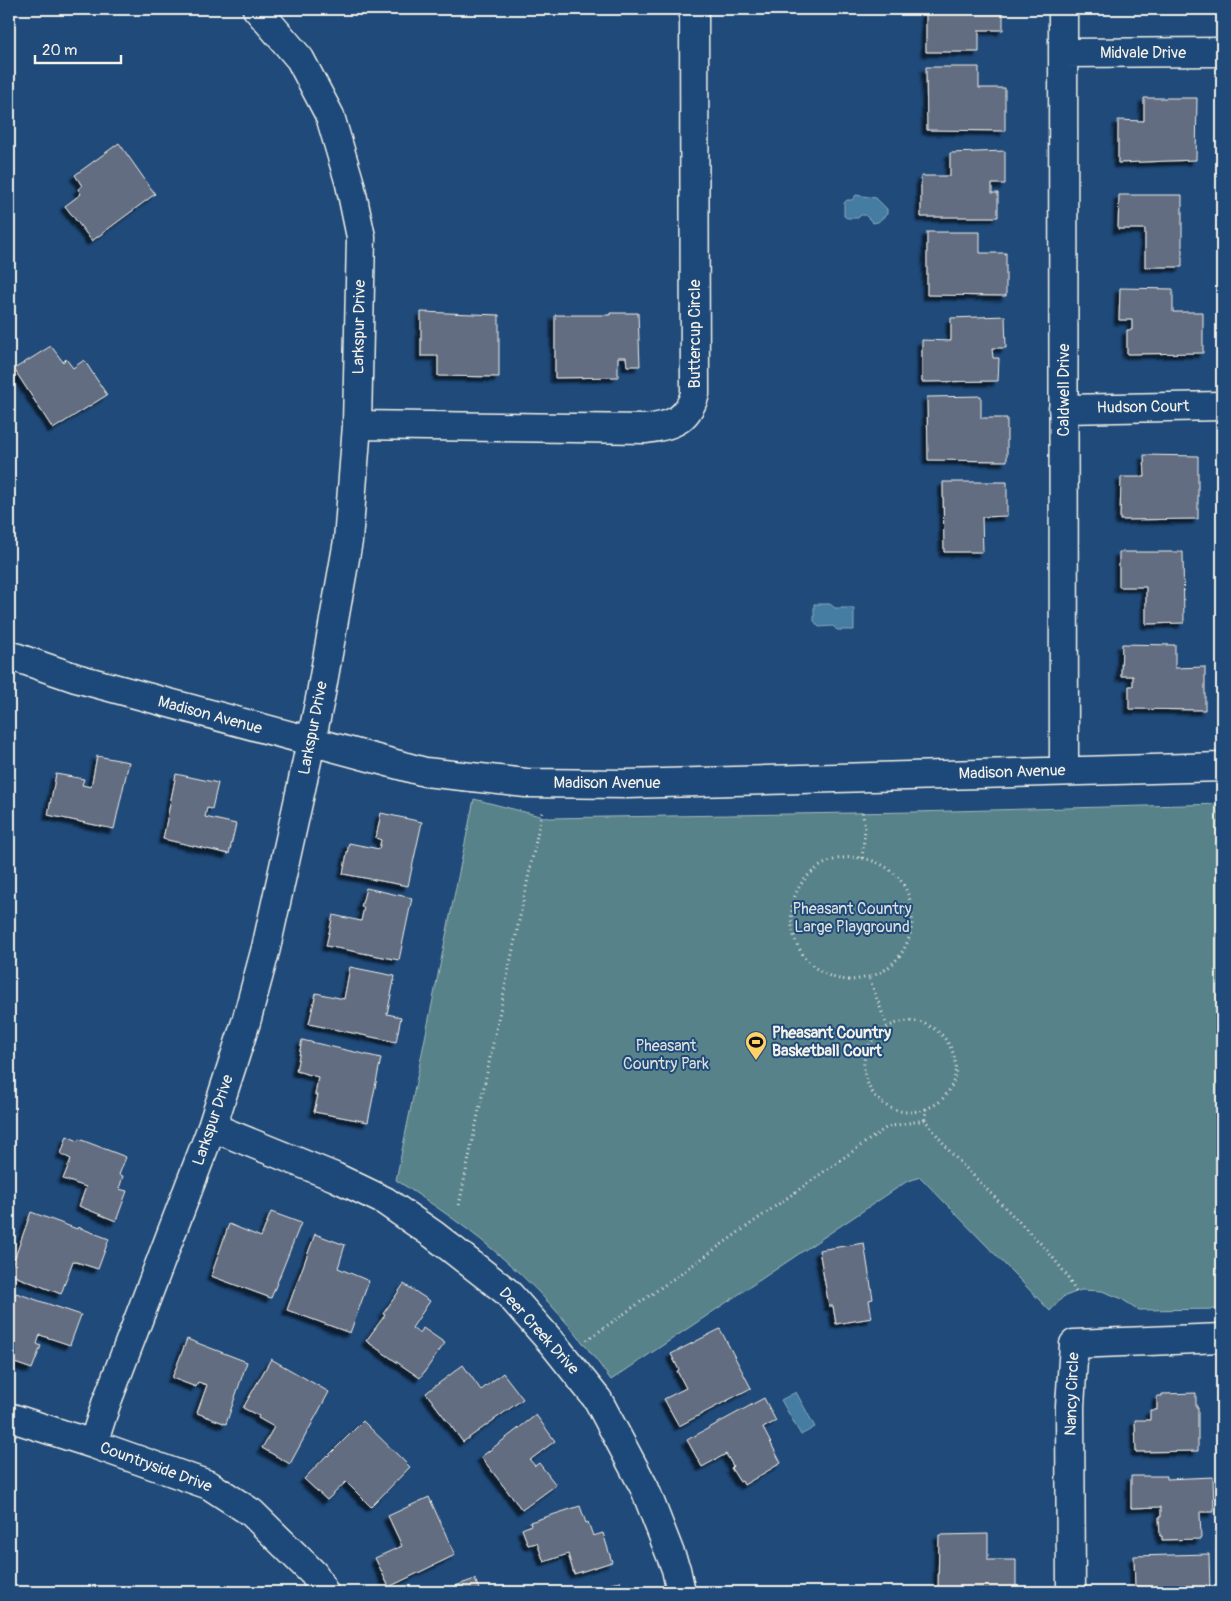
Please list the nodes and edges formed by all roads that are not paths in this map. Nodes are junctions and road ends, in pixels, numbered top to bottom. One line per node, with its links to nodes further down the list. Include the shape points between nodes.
1 (257, 9): 8 (street, Larkspur Drive, via 300,58 330,116 350,184 361,237)
2 (694, 9): 8 (street, Buttercup Circle, via 695,394 685,415 667,426 645,429)
3 (1063, 9): 5 (street, Caldwell Drive)
4 (1222, 52): 5 (street, Midvale Drive)
5 (1064, 54): 7 (street, Caldwell Drive)
6 (1222, 406): 7 (street, Hudson Court)
7 (1064, 409): 12 (street, Caldwell Drive)
8 (357, 425): 10 (street, Larkspur Drive, via 348,542)
9 (9, 655): 10 (street, Madison Avenue, via 76,678)
10 (311, 742): 12 (street, Madison Avenue, via 425,772 526,783 627,784); 13 (street, Larkspur Drive, via 266,948)
11 (1222, 767): 12 (street, Madison Avenue)
12 (1064, 771)
13 (212, 1127): 16 (street, Larkspur Drive); 18 (street, Deer Creek Drive, via 335,1176 385,1201 507,1292 598,1400 645,1489 676,1569)
14 (1222, 1338): 19 (street, Nancy Circle, via 1074,1344 1070,1406)
15 (9, 1417): 16 (street, Countryside Drive)
16 (93, 1444): 17 (street, Countryside Drive, via 209,1485 252,1513 314,1574)
17 (324, 1592)
18 (681, 1592)
19 (1071, 1592)

